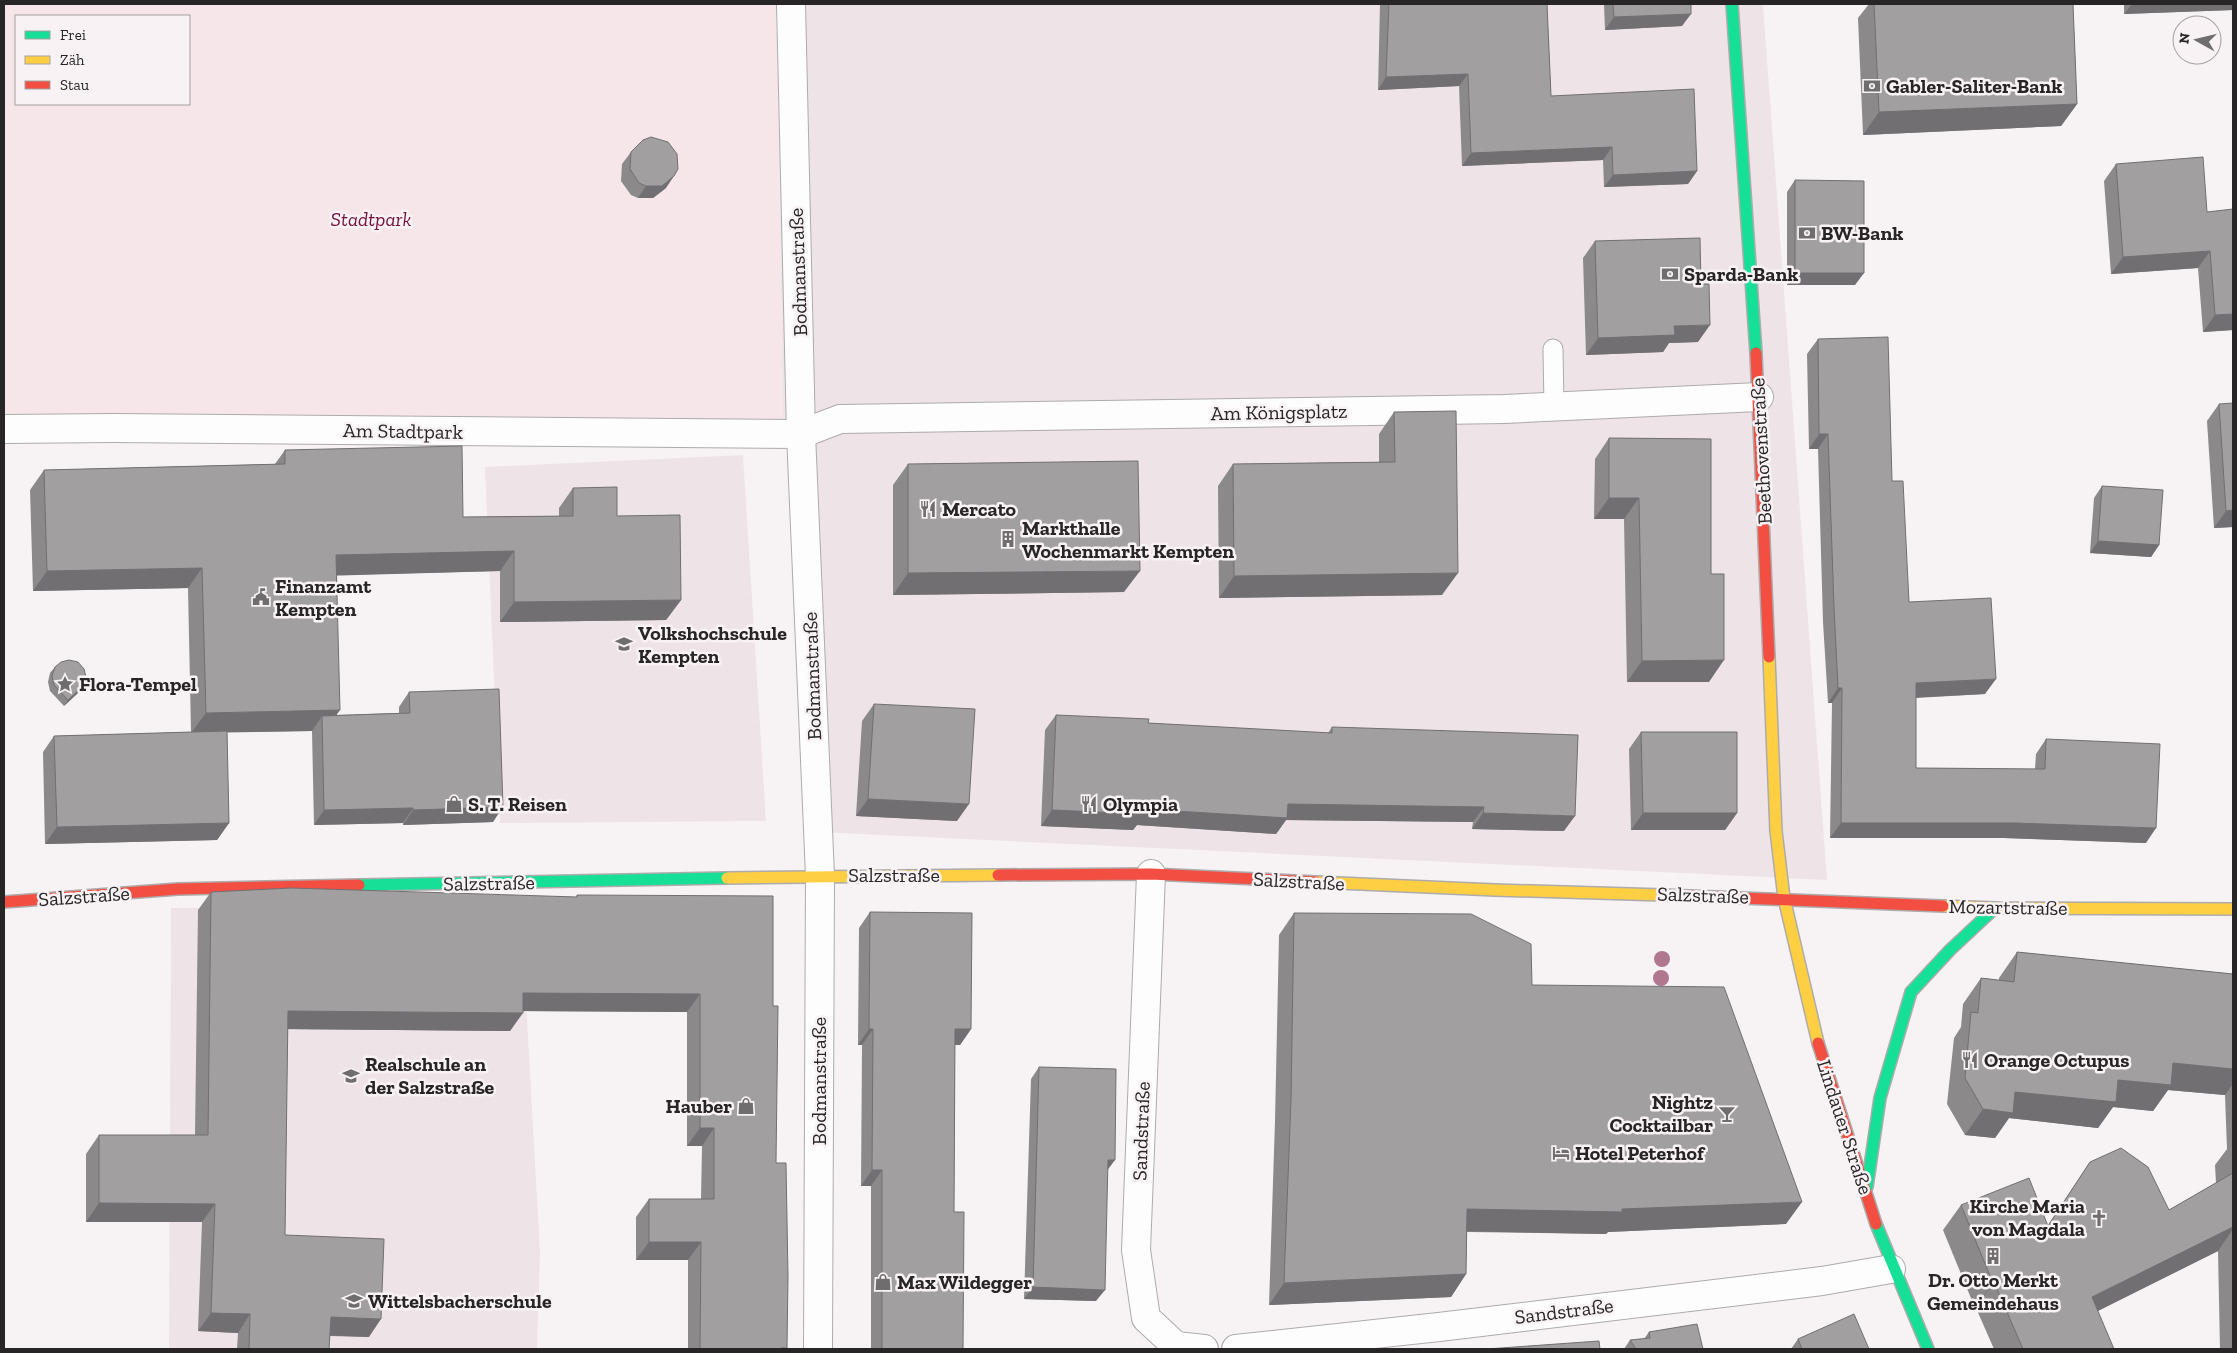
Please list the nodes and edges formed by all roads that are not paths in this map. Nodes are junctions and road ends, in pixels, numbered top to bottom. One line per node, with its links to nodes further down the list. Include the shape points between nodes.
1 (791, 4): 7 (street, Bodmanstraße)
2 (1732, 4): 4 (street, Beethovenstraße)
3 (1553, 349): 5 (lane)
4 (1759, 397): 5 (street, Am Königsplatz); 10 (street, Beethovenstraße, via 1776,831)
5 (1554, 407): 7 (street, Am Königsplatz, via 864,418 840,419)
6 (4, 429): 7 (street, Am Stadtpark)
7 (801, 434): 9 (street, Bodmanstraße)
8 (1151, 874): 9 (street, Salzstraße); 10 (street, Salzstraße, via 1495,890); 18 (street, Sandstraße, via 1136,1250 1146,1318 1176,1346)
9 (820, 876): 11 (street, Salzstraße, via 178,889); 17 (street, Bodmanstraße)
10 (1784, 898): 12 (street, Mozartstraße); 14 (street, Lindauer Straße, via 1816,1035)
11 (4, 902)
12 (1994, 908): 13 (street, Mozartstraße); 14 (street, via 1911,992 1880,1098)
13 (2233, 909)
14 (1866, 1193): 15 (street, Lindauer Straße)
15 (1892, 1269): 16 (street, Sandstraße); 20 (street, Lindauer Straße)
16 (1438, 1338): 19 (street, Sandstraße)
17 (818, 1349)
18 (1204, 1349)
19 (1236, 1349)
20 (1928, 1349)

